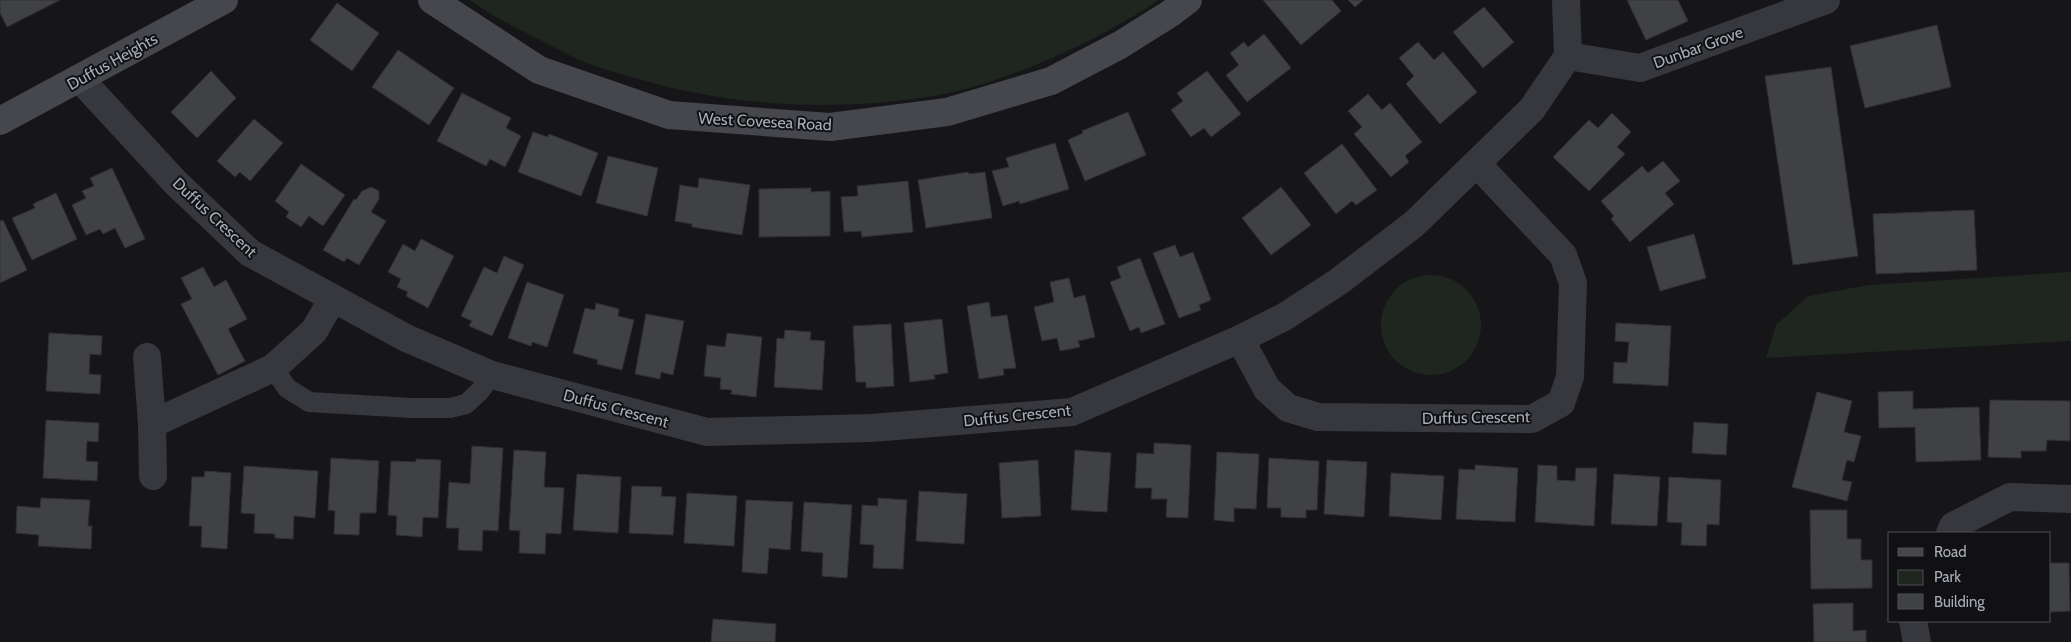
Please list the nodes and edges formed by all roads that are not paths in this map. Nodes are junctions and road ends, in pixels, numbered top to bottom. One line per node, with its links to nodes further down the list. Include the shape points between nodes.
1 (224, 0): 7 (street, Duffus Heights)
2 (432, 0): 3 (street, West Covesea Road, via 539,70 669,115 830,127 947,112 1051,81 1120,45)
3 (1188, 0)
4 (1566, 0): 6 (street)
5 (1826, 0): 6 (street, Dunbar Grove, via 1640,68)
6 (1568, 56): 9 (street, Duffus Crescent, via 1532,109)
7 (80, 80): 8 (street, Duffus Heights); 10 (street, Duffus Crescent, via 176,183 250,253)
8 (0, 121)
9 (1477, 164): 11 (street, Duffus Crescent, via 1414,224 1338,282 1284,317); 11 (street, Duffus Crescent, via 1563,255 1573,283 1570,377 1561,403 1532,419 1318,416 1288,408 1267,389)
10 (332, 300): 13 (street, via 314,331); 14 (street, Duffus Crescent, via 406,338)
11 (1240, 339): 14 (street, Duffus Crescent, via 1072,412 871,428 707,432)
12 (147, 358): 15 (street)
13 (273, 368): 14 (lane, via 287,388 309,402 412,408 450,408 466,404); 15 (street)
14 (492, 375)
15 (152, 424): 16 (street)
16 (153, 476)
17 (2071, 500): 18 (street, via 2010,497 1953,526)
18 (1950, 532)
19 (1912, 622): 20 (street)
20 (1917, 642)

